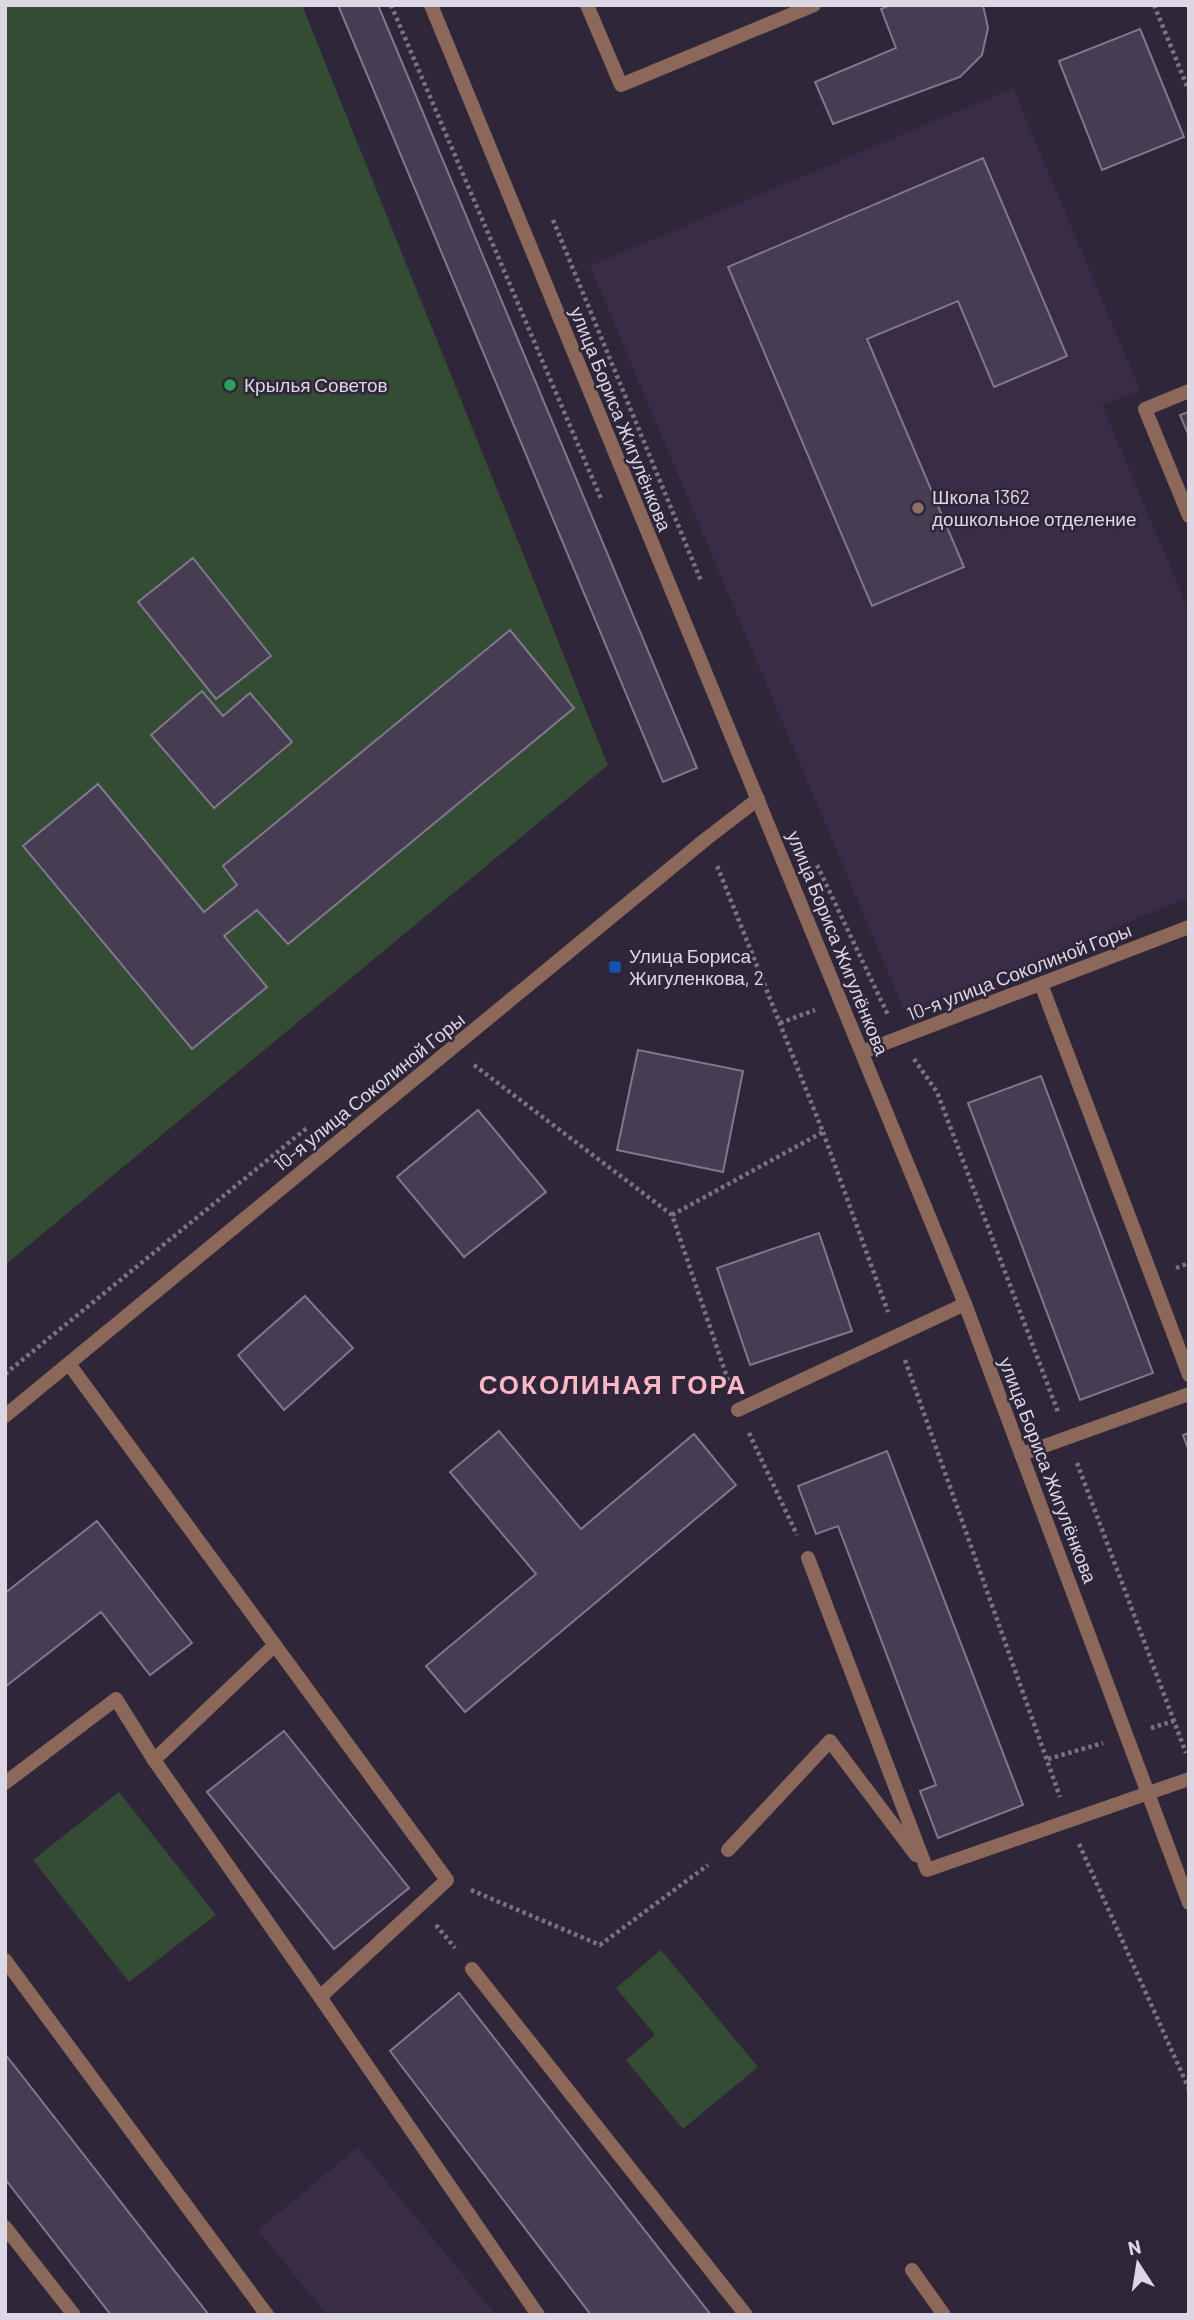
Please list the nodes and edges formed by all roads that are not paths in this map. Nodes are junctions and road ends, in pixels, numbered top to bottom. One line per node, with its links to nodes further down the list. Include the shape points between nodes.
1 (431, 5): 6 (street, улица Бориса Жигулёнкова)
2 (587, 5): 3 (street, via 621,85)
3 (814, 5)
4 (1189, 391): 5 (street, via 1145,409)
5 (1189, 516)
6 (758, 799): 9 (street, улица Бориса Жигулёнкова); 11 (street, 10-я улица Соколиной Горы)
7 (1189, 928): 8 (street, 10-я улица Соколиной Горы)
8 (1041, 984): 9 (street, 10-я улица Соколиной Горы); 12 (street)
9 (862, 1052): 10 (street, улица Бориса Жигулёнкова)
10 (965, 1304): 14 (street); 16 (street, улица Бориса Жигулёнкова)
11 (69, 1364): 15 (street, 10-я улица Соколиной Горы); 18 (street)
12 (1189, 1375)
13 (1189, 1394): 16 (street)
14 (738, 1410)
15 (5, 1416)
16 (1021, 1454): 22 (street, улица Бориса Жигулёнкова)
17 (808, 1558): 24 (street)
18 (275, 1645): 19 (street); 28 (street, via 447,1880)
19 (154, 1760): 21 (street, via 116,1699); 28 (street)
20 (1189, 1779): 22 (street)
21 (5, 1783)
22 (1149, 1793): 24 (street); 25 (street, улица Бориса Жигулёнкова)
23 (728, 1850): 24 (street, via 830,1741)
24 (927, 1870)
25 (1189, 1903)
26 (5, 1959): 32 (street)
27 (472, 1969): 34 (street)
28 (320, 1997): 33 (street)
29 (5, 2227): 31 (street)
30 (912, 2270): 35 (street)
31 (74, 2315)
32 (267, 2315)
33 (538, 2315)
34 (746, 2315)
35 (944, 2315)

